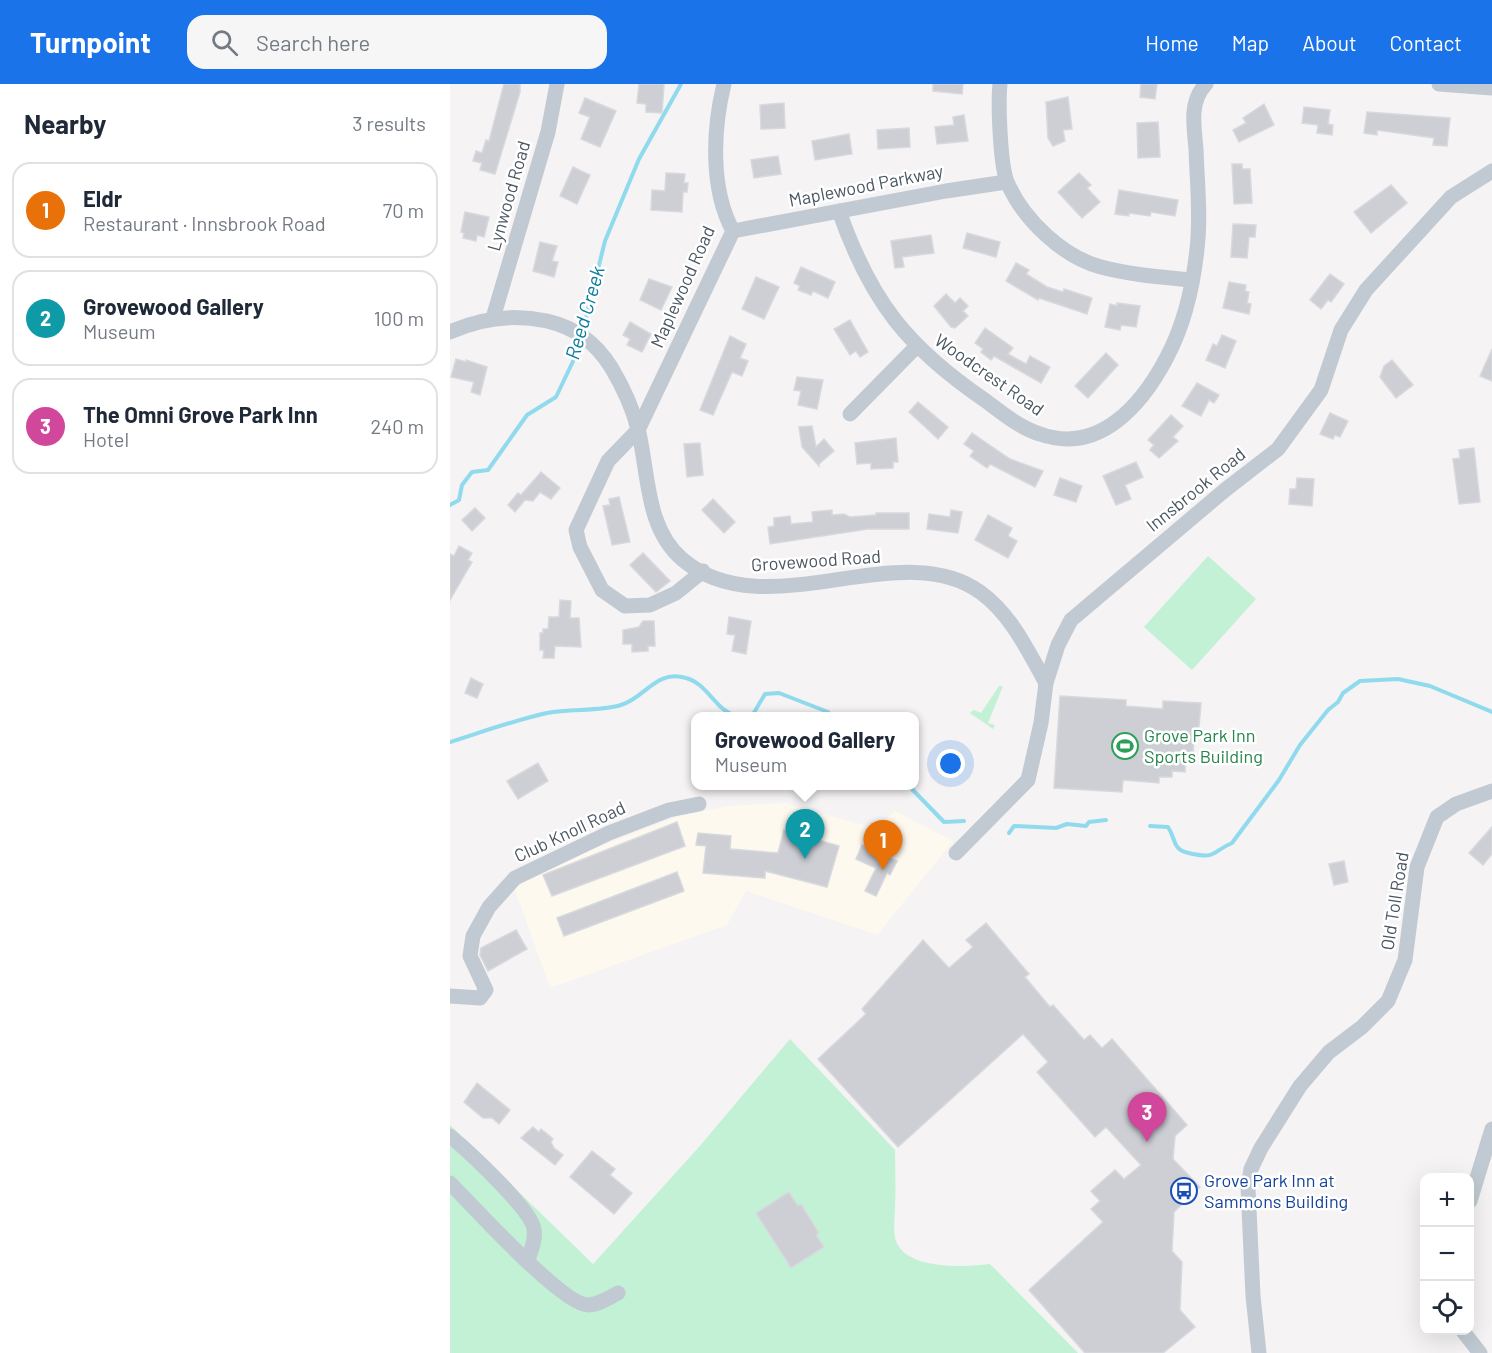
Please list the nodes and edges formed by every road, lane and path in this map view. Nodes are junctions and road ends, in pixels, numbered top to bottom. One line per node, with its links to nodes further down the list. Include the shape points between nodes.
1 (556, 84): 12 (street, Lynwood Road, via 548,132)
2 (724, 84): 10 (street, Maplewood Road, via 718,108 716,163 723,213)
3 (1000, 84): 8 (street)
4 (1206, 84): 11 (street, Woodcrest Road, via 1199,92 1194,113 1199,212)
5 (1439, 84): 6 (street)
6 (1492, 88)
7 (1492, 171): 18 (street, Innsbrook Road, via 1451,197 1366,290 1341,330 1321,390 1278,449 1071,620)
8 (1006, 182): 9 (street, Maplewood Parkway); 11 (street, via 1035,222 1077,257 1100,267)
9 (839, 211): 10 (street, Maplewood Parkway); 14 (street, Woodcrest Road, via 865,274 888,313)
10 (733, 231): 16 (street, Maplewood Road)
11 (1192, 280): 14 (street, Woodcrest Road, via 1180,330 1149,386 1132,410 1112,427 1094,435 1071,439 1039,434 978,396)
12 (493, 318): 13 (street, Grovewood Road); 16 (street, Grovewood Road, via 534,318 588,338 625,389)
13 (450, 332)
14 (916, 348): 15 (street)
15 (850, 414)
16 (638, 430): 17 (street, Grovewood Road, via 651,504 664,540 683,560); 17 (street, Maplewood Road, via 608,461 576,530 580,548 602,590 625,606 650,605 676,593)
17 (703, 571): 18 (street, Grovewood Road, via 733,584 761,588 907,573 957,580 980,592 1009,621)
18 (1046, 683): 21 (street, Innsbrook Road, via 1028,780)
19 (1492, 791): 30 (street, Old Toll Road, via 1456,804 1437,816 1417,867 1405,960 1388,1001 1329,1052 1300,1086 1251,1169 1248,1187)
20 (699, 804): 22 (street, Club Knoll Road, via 669,810 609,833 515,878 489,907 473,936 470,956 486,990 480,998)
21 (956, 854)
22 (450, 996)
23 (1492, 1129): 26 (street)
24 (450, 1136): 27 (street, via 530,1218 534,1242)
25 (450, 1183): 27 (street)
26 (1474, 1188)
27 (528, 1260): 28 (street, via 553,1287 576,1302 588,1305)
28 (618, 1293)
29 (1466, 1335): 31 (street)
30 (1259, 1353)
31 (1480, 1353)

